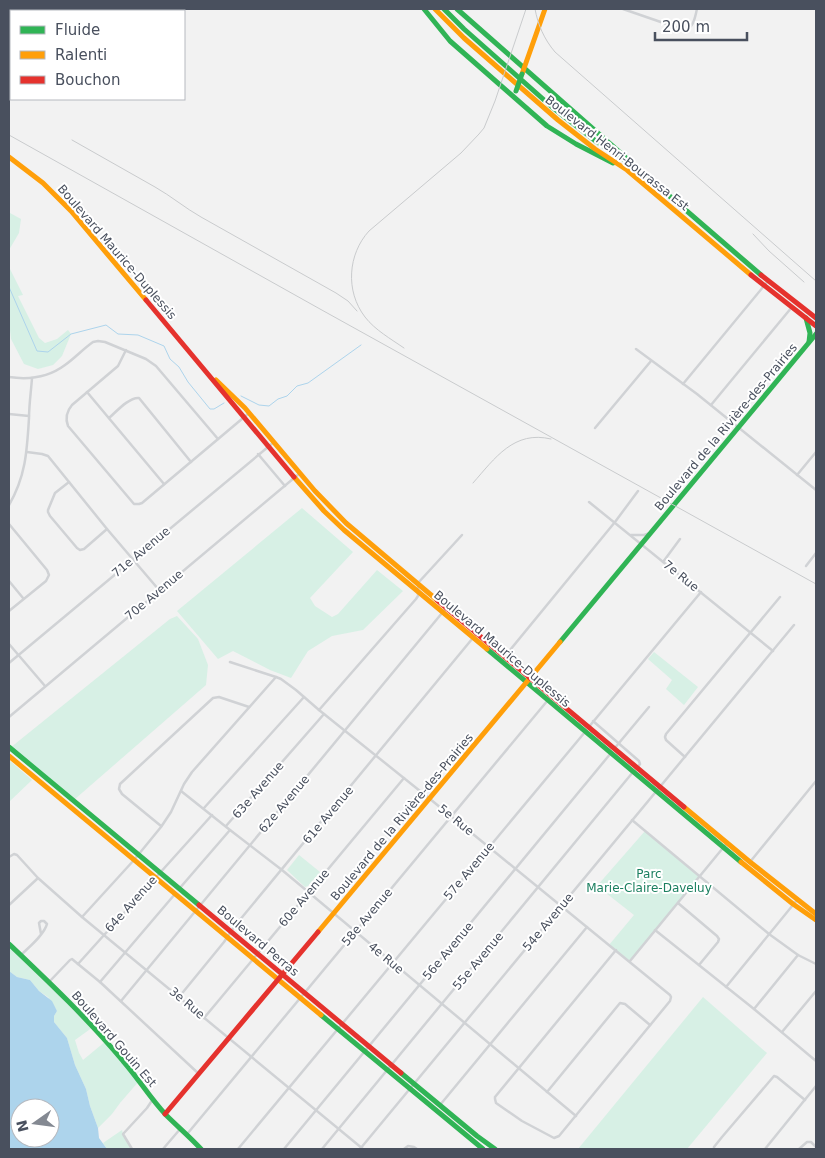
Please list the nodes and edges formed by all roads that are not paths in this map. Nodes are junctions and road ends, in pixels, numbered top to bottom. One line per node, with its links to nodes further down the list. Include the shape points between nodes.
1 (424, 9): 9 (street, via 456,46)
2 (435, 9): 12 (street, Boulevard Henri-Bourassa Est, via 543,108)
3 (444, 9): 11 (street, Boulevard Henri-Bourassa Est, via 552,107)
4 (457, 9): 8 (street)
5 (545, 9): 8 (street)
6 (623, 9): 7 (street, via 686,30 692,26)
7 (698, 9)
8 (524, 68): 9 (street, bridge); 11 (street)
9 (515, 94): 12 (street, via 538,119 561,136)
10 (9, 157): 23 (street, Boulevard Maurice-Duplessis, via 67,206)
11 (637, 168): 13 (street, Boulevard Henri-Bourassa Est)
12 (627, 170): 13 (street, Boulevard Henri-Bourassa Est)
13 (766, 284): 14 (street, Boulevard Henri-Bourassa Est); 15 (street, Boulevard Henri-Bourassa Est); 26 (street)
14 (792, 307): 15 (street, Boulevard Henri-Bourassa Est); 28 (street)
15 (807, 315): 16 (street, Boulevard Henri-Bourassa Est); 17 (street, Boulevard Henri-Bourassa Est); 19 (street, via 811,336)
16 (816, 317)
17 (816, 326)
18 (816, 334): 19 (street, Boulevard de la Rivière-des-Prairies)
19 (808, 345): 35 (street, Boulevard de la Rivière-des-Prairies)
20 (636, 349): 22 (street)
21 (126, 350): 25 (street, via 95,342 62,368); 27 (street, via 118,366); 36 (street, via 156,366)
22 (652, 361): 26 (street); 34 (street)
23 (202, 367): 29 (street, Boulevard Maurice-Duplessis); 33 (street, Boulevard Maurice-Duplessis)
24 (9, 377): 25 (street)
25 (32, 378): 31 (street)
26 (683, 384): 28 (street)
27 (87, 392): 32 (street); 47 (street, via 66,415 68,426 136,505)
28 (711, 405): 35 (street)
29 (250, 413): 33 (street); 37 (street, Boulevard Maurice-Duplessis)
30 (9, 414): 31 (street)
31 (29, 416): 39 (street)
32 (108, 418): 42 (street, via 131,399 139,398); 47 (street)
33 (244, 418): 36 (street); 38 (street, Boulevard Maurice-Duplessis)
34 (595, 428)
35 (738, 428): 44 (street); 58 (street, Boulevard de la Rivière-des-Prairies)
36 (218, 439): 42 (street)
37 (274, 442): 38 (street, 71e Avenue); 43 (street, Boulevard Maurice-Duplessis)
38 (268, 446): 41 (street, 71e Avenue); 45 (street, Boulevard Maurice-Duplessis)
39 (27, 452): 46 (street, via 46,455); 52 (street)
40 (816, 452): 44 (street)
41 (258, 454): 48 (street); 64 (street, 71e Avenue)
42 (192, 462): 47 (street)
43 (300, 473): 45 (street, 70e Avenue); 53 (street, Boulevard Maurice-Duplessis)
44 (797, 474): 49 (street)
45 (295, 477): 48 (street, 70e Avenue); 54 (street, Boulevard Maurice-Duplessis)
46 (69, 482): 57 (street); 57 (street, via 55,493 48,510 50,516 80,550)
47 (164, 484)
48 (285, 486): 69 (street, 70e Avenue)
49 (816, 490)
50 (638, 492): 55 (street)
51 (589, 502): 55 (street, 7e Rue)
52 (9, 505)
53 (339, 516): 54 (street); 68 (street, Boulevard Maurice-Duplessis)
54 (334, 522): 70 (street, Boulevard Maurice-Duplessis)
55 (615, 522): 59 (street, 7e Rue); 84 (street)
56 (9, 524): 73 (street, via 49,573 46,581)
57 (107, 529): 64 (street)
58 (652, 532): 59 (street); 62 (street, Boulevard de la Rivière-des-Prairies)
59 (629, 534): 62 (street, 7e Rue)
60 (462, 535): 68 (street)
61 (680, 539): 65 (street)
62 (642, 544): 65 (street, 7e Rue); 89 (street, Boulevard de la Rivière-des-Prairies)
63 (816, 553): 66 (street)
64 (133, 559): 69 (street); 83 (street, 71e Avenue)
65 (663, 562): 71 (street, 7e Rue)
66 (806, 566)
67 (9, 581): 73 (street)
68 (418, 584): 70 (street); 74 (street, Boulevard Maurice-Duplessis)
69 (159, 590): 90 (street, 70e Avenue)
70 (418, 592): 76 (street, Boulevard Maurice-Duplessis); 95 (street, via 416,599)
71 (701, 592): 78 (street, 7e Rue); 98 (street, 57e Avenue)
72 (780, 597): 78 (street)
73 (23, 598): 75 (street)
74 (447, 607): 76 (street, 62e Avenue); 79 (street, Boulevard Maurice-Duplessis)
75 (9, 611)
76 (442, 612): 80 (street, Boulevard Maurice-Duplessis); 100 (street, 62e Avenue)
77 (794, 625): 82 (street, 54e Avenue)
78 (750, 632): 82 (street, 7e Rue); 106 (street, via 665,735 666,740)
79 (477, 633): 80 (street, 61e Avenue); 84 (street, Boulevard Maurice-Duplessis)
80 (473, 638): 86 (street, Boulevard Maurice-Duplessis); 105 (street, 61e Avenue)
81 (9, 644): 83 (street)
82 (773, 651): 106 (street, 54e Avenue)
83 (18, 655): 87 (street, 71e Avenue); 90 (street)
84 (505, 656): 86 (street); 89 (street, Boulevard Maurice-Duplessis)
85 (230, 662): 88 (street, 5e Rue)
86 (501, 662): 89 (street, Boulevard Maurice-Duplessis)
87 (9, 663)
88 (276, 677): 91 (street, 5e Rue); 93 (street)
89 (528, 680): 92 (street, Boulevard Maurice-Duplessis); 99 (street, Boulevard Maurice-Duplessis); 112 (street, Boulevard de la Rivière-des-Prairies)
90 (45, 686): 97 (street, 70e Avenue)
91 (304, 697): 95 (street, 5e Rue); 113 (street)
92 (548, 700): 99 (street, Boulevard Maurice-Duplessis); 115 (street, 58e Avenue)
93 (249, 707): 111 (street, via 192,772); 118 (street, via 213,698 120,784 122,794)
94 (649, 707): 101 (street, 56e Avenue)
95 (319, 710): 96 (street, 5e Rue)
96 (324, 714): 100 (street, 5e Rue); 117 (street, 63e Avenue)
97 (9, 717)
98 (593, 721): 99 (street, 57e Avenue); 101 (street)
99 (587, 729): 103 (street, Boulevard Maurice-Duplessis); 122 (street, 57e Avenue)
100 (345, 730): 105 (street, 5e Rue); 120 (street, 62e Avenue)
101 (619, 744): 103 (street, 56e Avenue); 107 (street, via 640,762)
102 (9, 747): 123 (street, Boulevard Perras)
103 (613, 751): 107 (street, Boulevard Maurice-Duplessis); 127 (street, 56e Avenue)
104 (9, 756): 125 (street, Boulevard Perras)
105 (377, 756): 108 (street, 5e Rue); 128 (street, 61e Avenue)
106 (685, 757): 110 (street, 54e Avenue)
107 (636, 770): 110 (street, Boulevard Maurice-Duplessis); 133 (street, 55e Avenue)
108 (404, 778): 112 (street, 5e Rue); 135 (street, 60e Avenue)
109 (816, 781): 126 (street)
110 (658, 789): 116 (street, 54e Avenue); 121 (street, Boulevard Maurice-Duplessis)
111 (181, 791): 113 (street); 118 (street)
112 (430, 799): 115 (street, 5e Rue); 143 (street, Boulevard de la Rivière-des-Prairies)
113 (204, 808): 114 (street)
114 (212, 815): 117 (street); 129 (street, 64e Avenue)
115 (451, 816): 122 (street, 5e Rue); 150 (street, 58e Avenue)
116 (632, 820): 130 (street); 141 (street, 54e Avenue)
117 (226, 826): 119 (street, 63e Avenue)
118 (161, 827): 123 (street)
119 (230, 830): 120 (street, 4e Rue); 134 (street, 63e Avenue)
120 (250, 845): 128 (street, 4e Rue); 140 (street, 62e Avenue)
121 (725, 845): 126 (street, Boulevard Maurice-Duplessis); 130 (street); 138 (street, Boulevard Maurice-Duplessis)
122 (489, 847): 127 (street, 5e Rue); 163 (street, 57e Avenue)
123 (138, 855): 125 (street); 129 (street, Boulevard Perras)
124 (9, 857): 132 (street, 3e Rue, via 17,856)
125 (134, 860): 131 (street, Boulevard Perras); 145 (street)
126 (750, 862): 138 (street, Boulevard Maurice-Duplessis)
127 (516, 869): 133 (street, 5e Rue); 172 (street, 56e Avenue)
128 (282, 870): 135 (street, 4e Rue); 149 (street, 61e Avenue)
129 (159, 872): 131 (street, 64e Avenue); 134 (street, Boulevard Perras)
130 (699, 876): 137 (street); 152 (street)
131 (155, 877): 136 (street, Boulevard Perras); 153 (street, 64e Avenue)
132 (38, 878): 139 (street); 145 (street, 3e Rue)
133 (538, 887): 141 (street, 5e Rue); 179 (street, 55e Avenue)
134 (179, 889): 140 (street, Boulevard Perras)
135 (308, 893): 143 (street, 4e Rue); 158 (street, 60e Avenue)
136 (174, 894): 142 (street, Boulevard Perras); 157 (street)
137 (678, 902): 148 (street); 166 (street, via 719,939)
138 (795, 902): 144 (street, Boulevard Maurice-Duplessis); 146 (street, Boulevard Maurice-Duplessis); 152 (street)
139 (9, 905)
140 (200, 906): 142 (street, 62e Avenue); 149 (street, Boulevard Perras)
141 (561, 906): 147 (street, 5e Rue); 182 (street, 54e Avenue)
142 (196, 911): 154 (street, Boulevard Perras); 167 (street, 62e Avenue)
143 (334, 914): 150 (street, 4e Rue); 168 (street, Boulevard de la Rivière-des-Prairies)
144 (816, 914)
145 (82, 917): 153 (street, 3e Rue)
146 (816, 920)
147 (587, 927): 156 (street, 5e Rue); 188 (street)
148 (655, 930): 162 (street); 166 (street)
149 (231, 932): 154 (street, 61e Avenue); 158 (street, Boulevard Perras)
150 (355, 932): 163 (street, 4e Rue); 175 (street, 58e Avenue)
151 (41, 934): 151 (street, via 47,924 44,921 39,924); 159 (street)
152 (769, 934): 160 (street); 173 (street)
153 (104, 935): 157 (street, 3e Rue); 164 (street, 64e Avenue)
154 (227, 938): 161 (street, Boulevard Perras); 176 (street, 61e Avenue)
155 (9, 944): 159 (street, Boulevard Gouin Est)
156 (616, 950): 162 (street, 5e Rue); 194 (street)
157 (124, 952): 167 (street, 3e Rue); 171 (street)
158 (257, 954): 161 (street, 60e Avenue); 168 (street, Boulevard Perras)
159 (21, 955): 170 (street, Boulevard Gouin Est)
160 (798, 955): 165 (street); 180 (street)
161 (253, 959): 169 (street, Boulevard Perras); 181 (street, 60e Avenue)
162 (630, 961): 184 (street, 5e Rue, via 671,997)
163 (392, 963): 172 (street, 4e Rue); 183 (street, 57e Avenue)
164 (78, 964): 170 (street, 64e Avenue, via 70,960); 171 (street)
165 (816, 964)
166 (699, 965): 173 (street)
167 (147, 970): 176 (street, 3e Rue); 178 (street, 62e Avenue)
168 (283, 975): 169 (street, Boulevard de la Rivière-des-Prairies); 175 (street, Boulevard Perras)
169 (279, 980): 177 (street, Boulevard Perras); 187 (street, Boulevard de la Rivière-des-Prairies)
170 (49, 982): 202 (street, Boulevard Gouin Est, via 93,1027)
171 (100, 982): 178 (street)
172 (419, 986): 179 (street, 4e Rue); 189 (street, 56e Avenue)
173 (726, 987): 180 (street)
174 (816, 991): 186 (street)
175 (304, 993): 177 (street, 58e Avenue); 183 (street, Boulevard Perras)
176 (179, 997): 181 (street, 3e Rue)
177 (300, 998): 185 (street, Boulevard Perras); 191 (street, 58e Avenue)
178 (121, 1001): 196 (street)
179 (441, 1004): 182 (street, 4e Rue); 193 (street, 55e Avenue)
180 (754, 1009): 186 (street)
181 (204, 1018): 187 (street, 3e Rue)
182 (464, 1023): 188 (street, 4e Rue); 197 (street, 54e Avenue)
183 (342, 1024): 185 (street, 57e Avenue); 189 (street, Boulevard Perras)
184 (650, 1025): 201 (street, via 620,1003); 207 (street)
185 (337, 1029): 190 (street, Boulevard Perras); 199 (street, 57e Avenue)
186 (782, 1032): 192 (street)
187 (229, 1039): 191 (street, 3e Rue); 196 (street, Boulevard de la Rivière-des-Prairies)
188 (490, 1044): 194 (street, 4e Rue); 204 (street)
189 (369, 1046): 190 (street, 56e Avenue); 193 (street, Boulevard Perras)
190 (364, 1052): 195 (street, Boulevard Perras); 205 (street, 56e Avenue)
191 (251, 1057): 199 (street, 3e Rue); 210 (street, 58e Avenue)
192 (816, 1061)
193 (391, 1065): 195 (street, 55e Avenue); 197 (street, Boulevard Perras)
194 (518, 1068): 201 (street, 4e Rue); 207 (street, via 495,1097 496,1102 554,1138)
195 (387, 1070): 200 (street, Boulevard Perras); 209 (street, 55e Avenue)
196 (199, 1074): 206 (street, Boulevard de la Rivière-des-Prairies)
197 (414, 1084): 200 (street, 54e Avenue); 204 (street, Boulevard Perras)
198 (816, 1086): 203 (street)
199 (289, 1088): 205 (street, 3e Rue); 215 (street, 57e Avenue)
200 (410, 1089): 218 (street, 54e Avenue); 221 (street, Boulevard Perras)
201 (547, 1092): 207 (street, 4e Rue)
202 (153, 1099): 206 (street, Boulevard Gouin Est); 212 (street, via 123,1134)
203 (805, 1100): 223 (street, via 778,1077 772,1077); 224 (street)
204 (440, 1105): 222 (street, Boulevard Perras)
205 (316, 1110): 209 (street, 3e Rue); 216 (street, 56e Avenue)
206 (165, 1114): 208 (street, Boulevard Gouin Est)
207 (576, 1116)
208 (181, 1128): 210 (street, Boulevard Gouin Est); 213 (street)
209 (339, 1129): 217 (street, 55e Avenue); 218 (street, 3e Rue)
210 (187, 1134): 214 (street, Boulevard Gouin Est)
211 (816, 1147): 225 (street, via 807,1142)
212 (132, 1149)
213 (163, 1149)
214 (202, 1149)
215 (238, 1149)
216 (284, 1149)
217 (322, 1149)
218 (361, 1149)
219 (404, 1149): 220 (street, via 408,1146)
220 (417, 1149)
221 (483, 1149)
222 (495, 1149)
223 (714, 1149)
224 (765, 1149)
225 (799, 1149)

